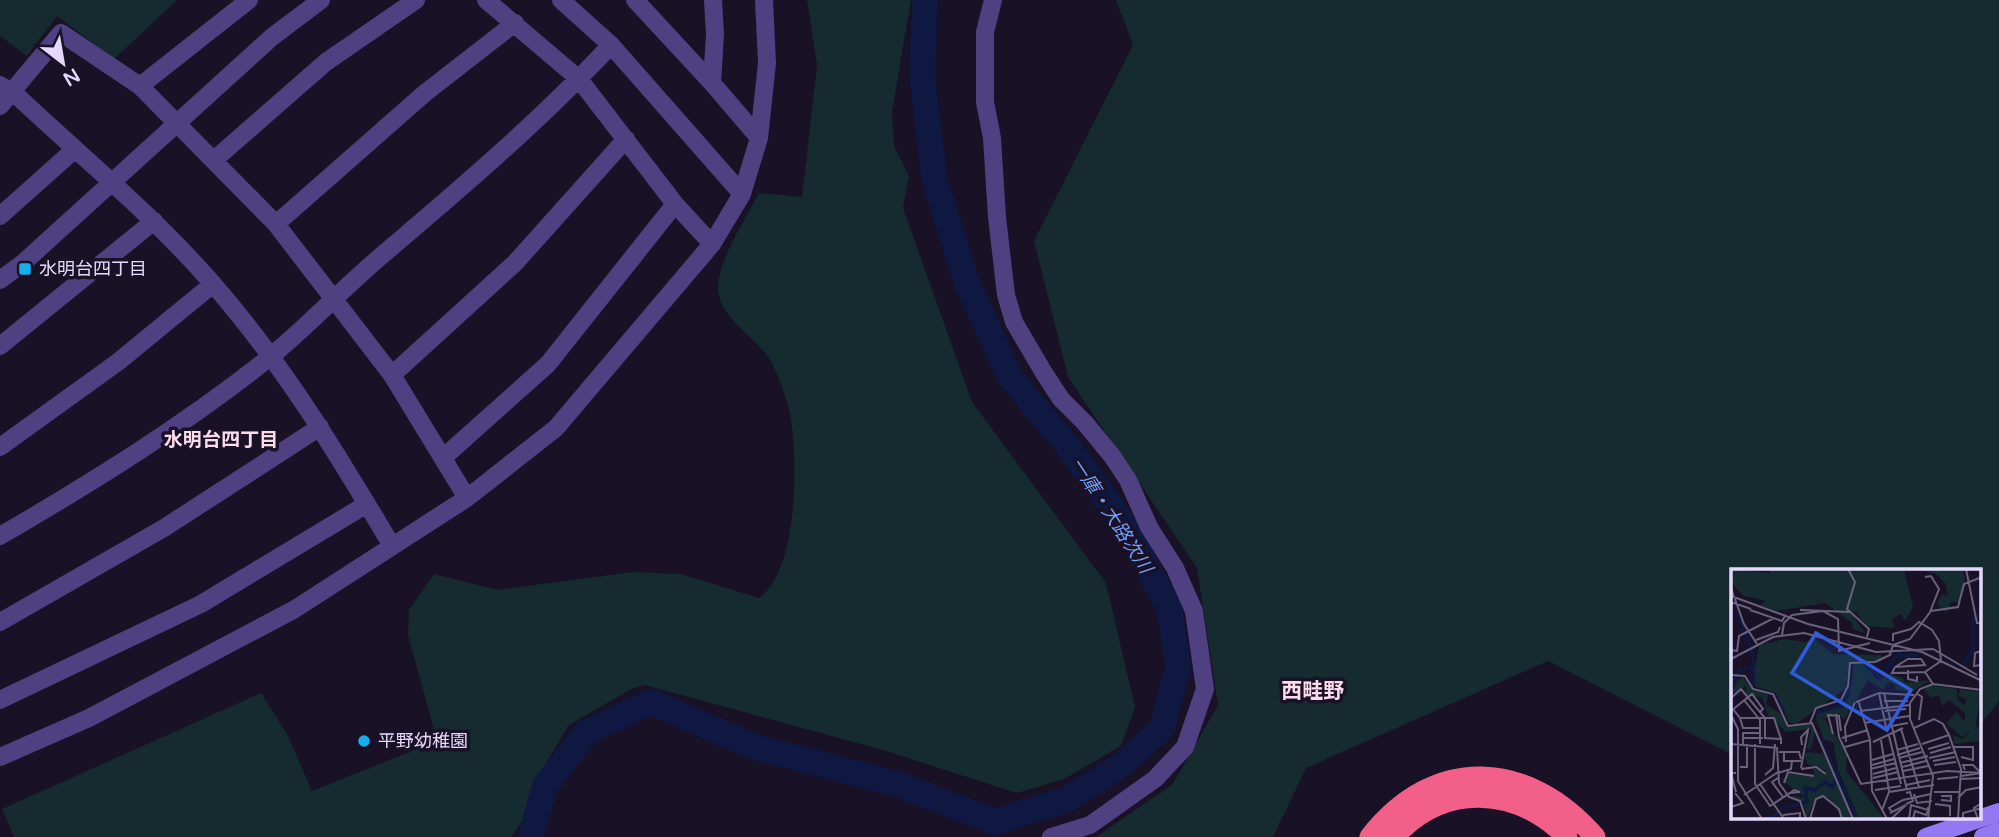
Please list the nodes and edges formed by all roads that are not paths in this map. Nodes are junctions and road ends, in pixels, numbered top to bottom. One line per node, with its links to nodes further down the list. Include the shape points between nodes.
1 (249, 0): 14 (street)
2 (321, 0): 17 (street)
3 (416, 0): 21 (street, via 326,62)
4 (486, 0): 10 (street)
5 (561, 0): 11 (street)
6 (635, 0): 13 (street)
7 (713, 0): 13 (street)
8 (764, 0): 18 (street, via 767,63)
9 (993, 0): 49 (street, via 985,32 985,102 998,229 1014,322 1061,399 1112,456 1175,568 1194,611 1205,689 1185,747 1155,779 1090,825)
10 (515, 23): 12 (street); 27 (street, via 425,93)
11 (611, 45): 12 (street); 23 (street)
12 (579, 79): 19 (street); 31 (street, via 476,175)
13 (712, 82): 18 (street)
14 (140, 86): 15 (street, via 61,33); 17 (street)
15 (7, 89): 16 (street); 20 (street)
16 (0, 106)
17 (175, 122): 21 (street); 22 (street)
18 (759, 138): 23 (street)
19 (626, 139): 24 (street); 34 (street, via 514,263)
20 (74, 150): 22 (street); 25 (street)
21 (214, 160): 27 (street)
22 (113, 182): 26 (street); 29 (street)
23 (742, 194): 28 (street)
24 (675, 204): 28 (street); 37 (street, via 548,364)
25 (0, 216)
26 (154, 221): 30 (street); 32 (street)
27 (276, 223): 31 (street)
28 (712, 244): 38 (street, via 556,428)
29 (0, 280)
30 (213, 284): 33 (street); 36 (street, via 118,362)
31 (332, 297): 33 (street); 34 (street)
32 (0, 346)
33 (271, 356): 35 (street); 40 (street, via 109,470)
34 (392, 375): 37 (street)
35 (320, 427): 39 (street); 42 (street, via 164,528)
36 (0, 447)
37 (444, 457): 38 (street)
38 (467, 498): 41 (street)
39 (367, 504): 41 (street); 43 (street, via 201,604)
40 (0, 536)
41 (392, 547): 44 (street, via 295,609 89,718)
42 (0, 622)
43 (0, 700)
44 (0, 758)
45 (1999, 813): 46 (main road)
46 (1982, 819)
47 (1978, 820): 54 (main road)
48 (1999, 831): 55 (main road)
49 (1051, 837)
50 (1370, 837): 53 (highway, via 1401,802 1427,787 1459,778 1488,777 1539,791)
51 (1394, 837): 52 (highway, via 1409,821 1439,804 1469,795 1504,799 1534,811)
52 (1567, 837)
53 (1595, 837)
54 (1926, 837)
55 (1983, 837)

